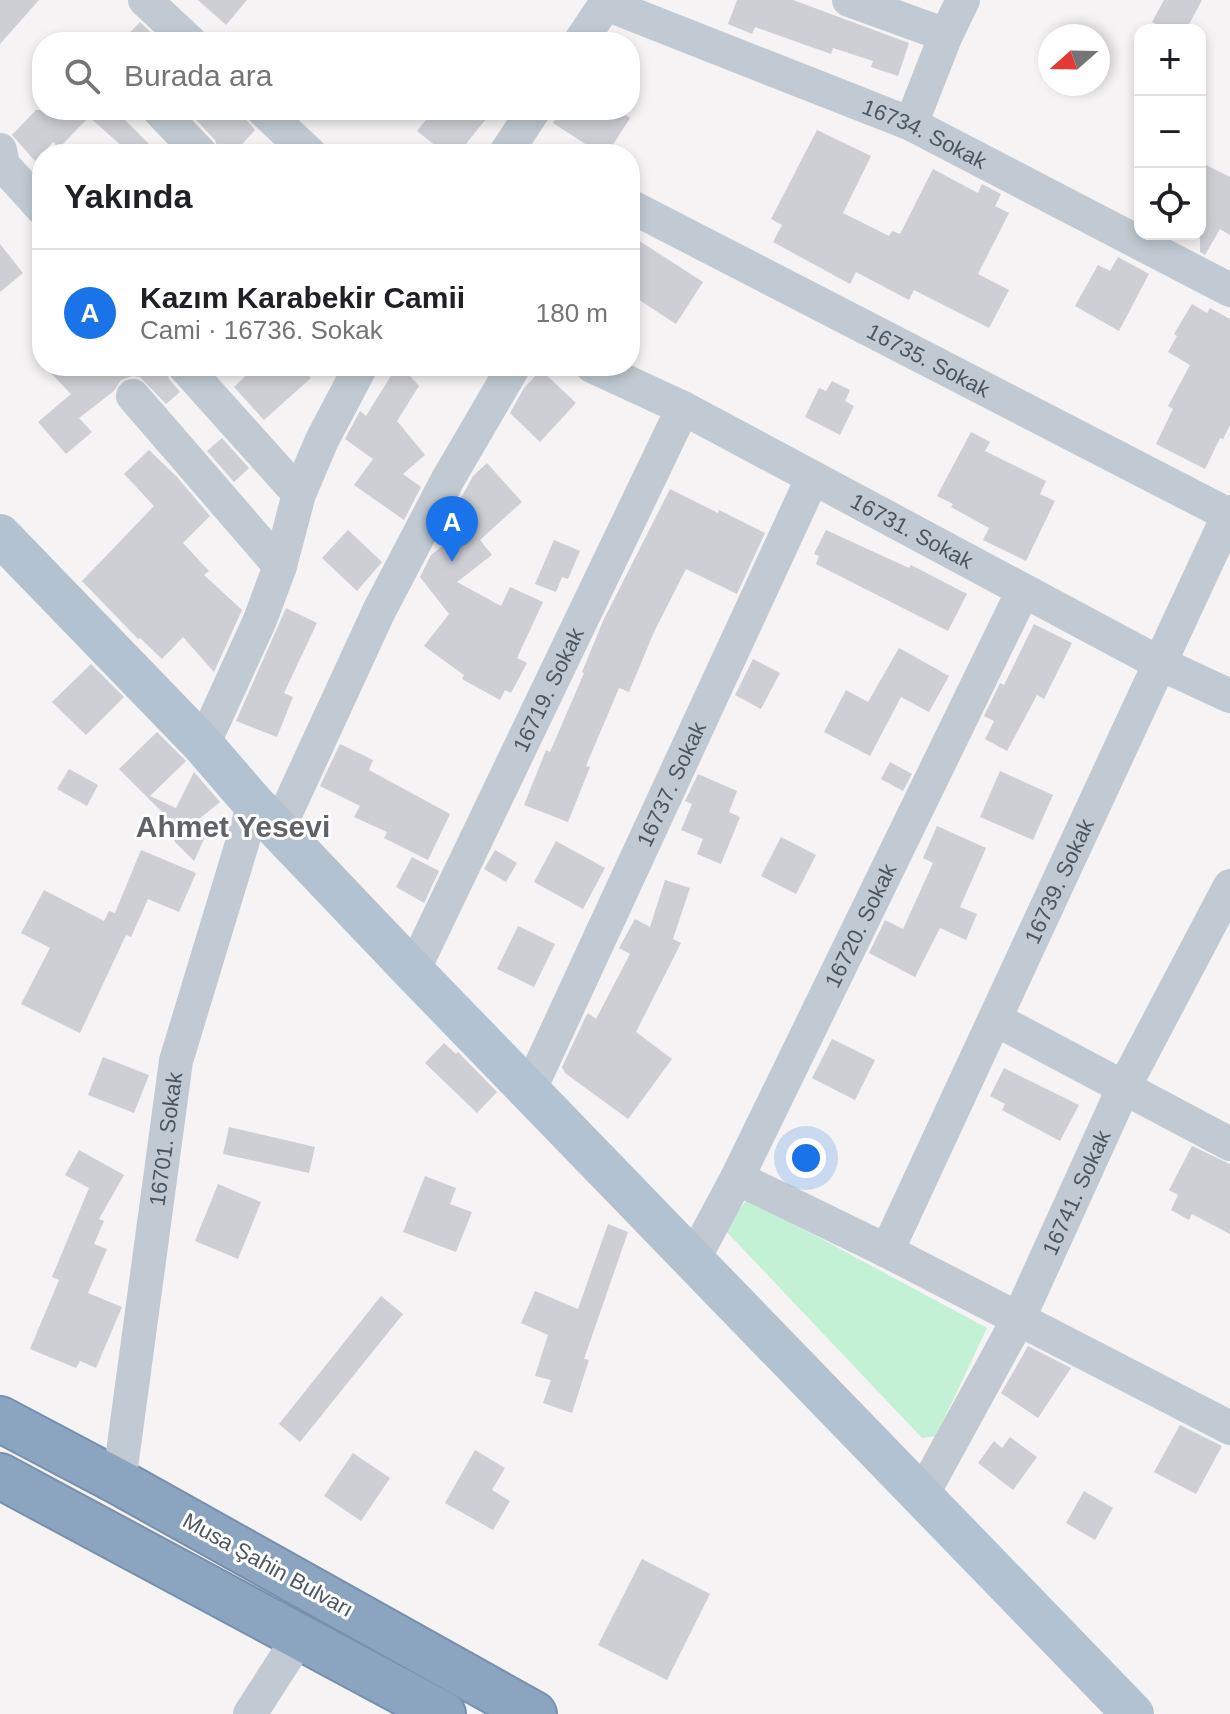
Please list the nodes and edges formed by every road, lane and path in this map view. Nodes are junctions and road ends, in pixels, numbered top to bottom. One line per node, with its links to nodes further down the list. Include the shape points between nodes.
1 (849, 0): 7 (street)
2 (963, 0): 7 (street)
3 (151, 2): 5 (street)
4 (607, 2): 6 (street); 11 (street, 16734. Sokak)
5 (180, 32)
6 (587, 32)
7 (946, 35): 11 (street)
8 (169, 120): 12 (street)
9 (274, 120): 13 (street)
10 (529, 120): 14 (street)
11 (911, 124): 18 (street, 16734. Sokak)
12 (191, 144)
13 (299, 144)
14 (518, 144)
15 (0, 150): 16 (street, via 3,165)
16 (32, 197)
17 (640, 211): 27 (street, 16735. Sokak)
18 (1230, 290)
19 (193, 376): 26 (street)
20 (356, 376): 26 (street)
21 (508, 376): 34 (street, 16701. Sokak)
22 (614, 376): 24 (street, 16731. Sokak)
23 (133, 396): 29 (street)
24 (683, 408): 25 (street, 16731. Sokak); 36 (street, 16719. Sokak)
25 (812, 479): 30 (street, 16731. Sokak); 38 (street, 16737. Sokak)
26 (299, 494): 29 (street)
27 (1229, 514): 31 (street, 16739. Sokak)
28 (2, 541): 33 (main road)
29 (280, 566): 33 (street)
30 (1023, 591): 31 (street, 16731. Sokak); 41 (street, 16720. Sokak)
31 (1161, 664): 32 (street, 16731. Sokak); 37 (street, 16739. Sokak)
32 (1230, 696)
33 (203, 745): 34 (main road)
34 (266, 817): 36 (main road); 48 (street, 16701. Sokak, via 176,1061)
35 (1230, 886): 39 (street, 16741. Sokak)
36 (413, 971): 38 (main road)
37 (995, 1019): 39 (street); 42 (street, 16739. Sokak)
38 (530, 1089): 43 (main road)
39 (1123, 1089): 40 (street); 44 (street, 16741. Sokak)
40 (1230, 1144)
41 (737, 1178): 42 (street); 43 (street, 16720. Sokak)
42 (887, 1251): 44 (street)
43 (693, 1260): 49 (main road)
44 (1018, 1320): 46 (street); 49 (street, 16741. Sokak)
45 (0, 1419): 48 (highway, Musa Şahin Bulvarı)
46 (1230, 1428)
47 (0, 1476): 50 (highway)
48 (119, 1482): 54 (highway, Musa Şahin Bulvarı)
49 (921, 1497): 55 (main road)
50 (319, 1646): 51 (street); 52 (highway); 53 (highway)
51 (250, 1714)
52 (408, 1714)
53 (443, 1714)
54 (534, 1714)
55 (1133, 1714)

